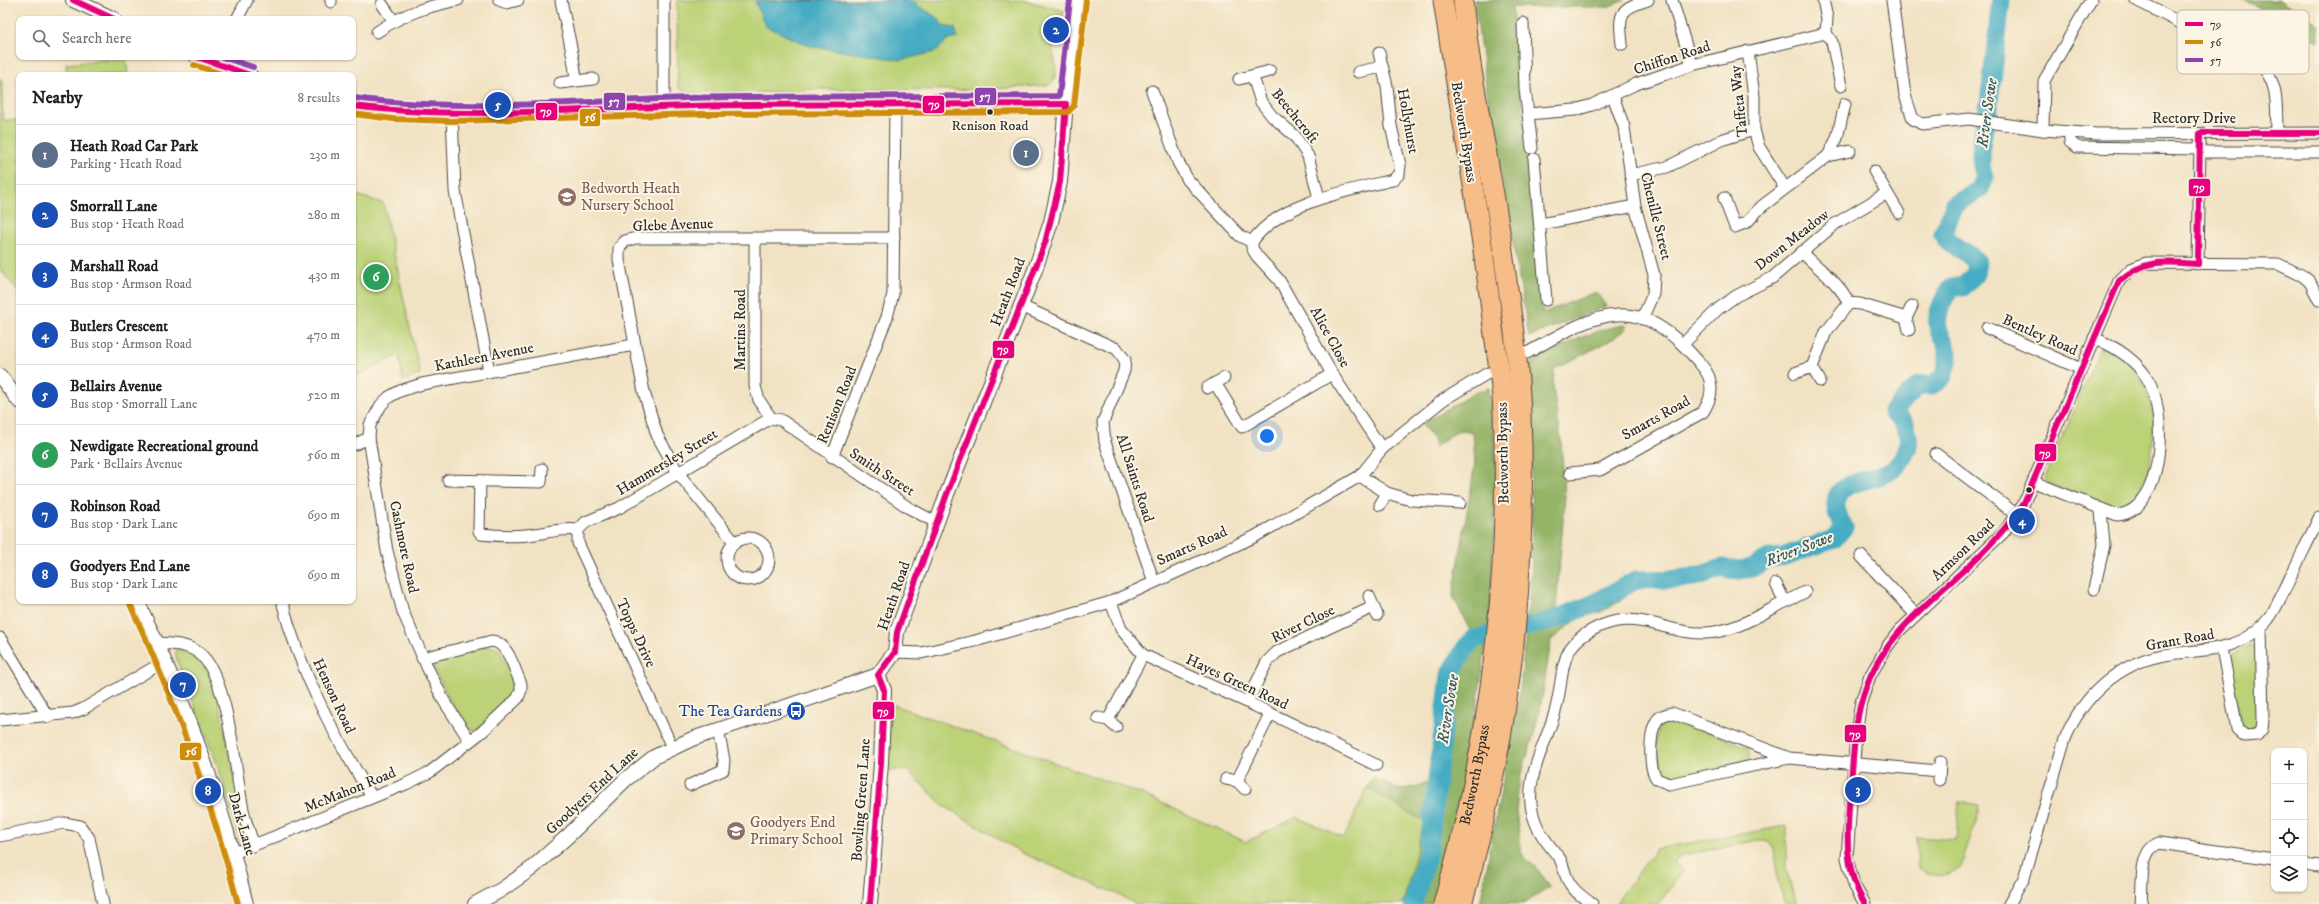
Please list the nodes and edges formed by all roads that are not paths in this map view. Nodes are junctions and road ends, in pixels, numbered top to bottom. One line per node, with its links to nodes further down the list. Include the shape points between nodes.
1 (73, 0): 18 (street)
2 (247, 0): 19 (street)
3 (458, 0): 20 (street, via 418,9)
4 (499, 0): 5 (street, via 507,3)
5 (518, 0)
6 (561, 0): 38 (street, via 566,30 573,49)
7 (664, 0): 47 (street)
8 (1078, 0): 43 (street, Heath Road)
9 (1648, 0): 25 (street, via 1631,5 1622,14)
10 (1672, 0): 29 (street)
11 (1823, 0): 24 (street, via 1827,18)
12 (1892, 0): 51 (street, Rectory Drive, via 1905,95 1913,119 1922,124 1969,119)
13 (2092, 0): 51 (street, via 2046,76 2043,90)
14 (2136, 0): 21 (street)
15 (382, 4): 20 (street)
16 (1463, 4): 141 (highway, Bedworth Bypass, via 1504,257 1520,405 1520,590)
17 (1444, 5): 141 (highway, Bedworth Bypass, via 1486,264 1503,412 1504,521)
18 (108, 16)
19 (239, 16)
20 (393, 20): 23 (street)
21 (2177, 21)
22 (1523, 23): 49 (street)
23 (377, 32)
24 (1826, 33): 26 (street, Chiffon Road); 40 (street, via 1832,42)
25 (1622, 44)
26 (1748, 51): 29 (street, Chiffon Road); 50 (street, Taffeta Way, via 1753,83)
27 (1379, 53): 30 (street, Hollyhurst)
28 (221, 61): 32 (street)
29 (1692, 65): 42 (street, Chiffon Road, via 1648,79)
30 (1382, 67): 33 (street); 66 (street, Hollyhurst, via 1400,171 1393,180)
31 (1270, 71): 35 (street, Beechcroft)
32 (244, 72)
33 (1358, 72)
34 (2270, 74): 55 (street, via 2275,90)
35 (1253, 77): 37 (street, Beechcroft); 66 (street, Beechcroft, via 1261,102 1295,136 1308,156)
36 (593, 79): 38 (street)
37 (1239, 79)
38 (576, 81): 39 (street)
39 (560, 84)
40 (1841, 86)
41 (1152, 91): 73 (street, via 1178,162 1188,180 1240,236)
42 (1613, 96): 49 (street, Chiffon Road, via 1575,110); 63 (street, Chenille Street, via 1624,127)
43 (1066, 104): 45 (street); 79 (street, Heath Road, via 1056,202 1045,243)
44 (1844, 104): 60 (street, via 1837,138)
45 (895, 105): 47 (street); 72 (street, Renison Road)
46 (356, 106): 48 (street, via 393,111)
47 (664, 107): 48 (street)
48 (452, 113): 91 (street, via 455,191)
49 (1528, 114): 56 (street)
50 (1754, 130): 63 (street, via 1724,139 1667,167); 64 (street, Taffeta Way, via 1759,147)
51 (2043, 130): 52 (street, Rectory Drive)
52 (2070, 132): 54 (street, Rectory Drive); 57 (street, Rectory Drive, via 2070,142 2076,147)
53 (2319, 132): 55 (street, Rectory Drive)
54 (2200, 133): 55 (street, Rectory Drive); 57 (street)
55 (2276, 133)
56 (1532, 148)
57 (2200, 150): 59 (street, Rectory Drive); 75 (street)
58 (1850, 151): 60 (street)
59 (2319, 152)
60 (1828, 156): 64 (street)
61 (1534, 159): 70 (street)
62 (1874, 171): 65 (street)
63 (1630, 175): 68 (street, Chenille Street)
64 (1785, 188): 67 (street, via 1747,222 1735,227)
65 (1887, 193): 69 (street); 74 (street, Down Meadow, via 1835,224)
66 (1319, 198): 73 (street, via 1291,210 1257,234)
67 (1724, 198)
68 (1635, 206): 70 (street); 82 (street, Chenille Street, via 1654,275 1653,294)
69 (1899, 213)
70 (1541, 224): 76 (street)
71 (755, 238): 72 (street, Glebe Avenue); 87 (street, Glebe Avenue, via 654,238 625,241 618,253); 99 (street, Martins Road, via 755,386 759,400)
72 (894, 238): 104 (street, Renison Road, via 895,277 891,306)
73 (1252, 242): 94 (street, Alice Close, via 1252,248 1257,256 1291,298)
74 (1802, 252): 78 (street, via 1837,284); 86 (street, Down Meadow, via 1772,278 1736,296 1718,309)
75 (2198, 264): 77 (street, via 2278,264 2310,282); 85 (street, Armson Road, via 2146,263 2131,269 2114,289)
76 (1546, 300)
77 (2319, 300)
78 (1850, 302): 81 (street); 89 (street, via 1826,332)
79 (1021, 306): 118 (street, Heath Road); 122 (street, All Saints Road, via 1117,348 1125,360 1124,371 1103,422 1105,442)
80 (1912, 306): 81 (street)
81 (1906, 318): 84 (street)
82 (1642, 319): 86 (street, Smarts Road, via 1665,330); 88 (street, Smarts Road, via 1618,315 1591,321)
83 (1987, 328): 90 (street, Bentley Road)
84 (1909, 330)
85 (2094, 338): 90 (street, Armson Road); 115 (street, via 2118,350 2147,377 2157,404 2160,433 2155,470 2141,505 2130,513 2117,516)
86 (1683, 344): 107 (street, Smarts Road, via 1710,379 1711,397 1702,412 1600,470)
87 (634, 345): 91 (street, Kathleen Avenue); 106 (street, Glebe Avenue, via 649,416 656,435)
88 (1527, 353)
89 (1812, 367): 93 (street); 96 (street)
90 (2081, 369): 111 (street, Armson Road)
91 (489, 371): 100 (street, Kathleen Avenue, via 422,384 389,397 375,413)
92 (1488, 373): 102 (street, Smarts Road, via 1443,400)
93 (1795, 373)
94 (1332, 374): 97 (street, via 1242,427); 102 (street, Alice Close)
95 (0, 376): 98 (street)
96 (1820, 381)
97 (1215, 383)
98 (16, 397)
99 (771, 418): 104 (street, Smith Street, via 781,420); 106 (street, Hammersley Street)
100 (369, 438): 101 (street); 138 (street, Cashmore Road, via 394,581)
101 (356, 444)
102 (1382, 449): 108 (street, Smarts Road)
103 (1936, 454): 116 (street)
104 (832, 457): 118 (street, Smith Street, via 923,517)
105 (542, 469): 110 (street, via 541,482)
106 (678, 473): 119 (street, Hammersley Street, via 619,508 586,522); 120 (street, Glebe Avenue)
107 (1570, 473)
108 (1360, 476): 112 (street); 122 (street, Smarts Road, via 1254,537)
109 (448, 480): 110 (street)
110 (480, 481): 119 (street, via 481,534 507,536 566,528)
111 (2034, 482): 115 (street); 116 (street, Armson Road)
112 (1387, 493): 113 (street, via 1411,500); 114 (street)
113 (1460, 503)
114 (1380, 505)
115 (2101, 510): 124 (street, via 2104,545)
116 (2017, 515): 131 (street, Armson Road, via 2003,533)
117 (2319, 518): 132 (street, Grant Road, via 2272,615)
118 (937, 523): 136 (street, Heath Road, via 897,632)
119 (578, 530): 149 (street, Topps Drive, via 578,543)
120 (735, 543)
121 (1861, 556): 131 (street)
122 (1154, 582): 127 (street, Smarts Road)
123 (1776, 584): 128 (street)
124 (2094, 589)
125 (1805, 592): 128 (street)
126 (1369, 596): 142 (street, River Close, via 1375,611 1277,652 1267,662)
127 (1111, 602): 136 (street, Smarts Road, via 975,641 921,653); 137 (street, Hayes Green Road, via 1122,629)
128 (1784, 602): 169 (street, via 1739,625 1706,633 1676,630 1638,619 1624,619 1603,625 1583,636 1567,650 1551,726 1538,756 1531,787 1531,806 1543,838 1560,860 1576,892)
129 (138, 604): 134 (street, Dark Lane)
130 (283, 604): 156 (street, Henson Road, via 298,655 313,690)
131 (1916, 615): 151 (street, Armson Road, via 1887,647 1870,676 1858,716)
132 (2261, 626): 135 (street, Grant Road, via 2240,642); 135 (street, via 2263,720 2262,730 2258,735 2245,736 2237,730)
133 (0, 638): 144 (street)
134 (158, 643): 139 (street, Dark Lane); 158 (street, Dark Lane, via 191,649 199,653 210,666 224,707 242,805)
135 (2222, 648): 171 (street, Grant Road, via 2163,655 2144,661 2108,680 2086,703 2065,739 2024,878)
136 (895, 652): 140 (street)
137 (1143, 655): 142 (street, Hayes Green Road); 146 (street)
138 (422, 658): 148 (street, Cashmore Road, via 444,701); 148 (street, via 492,640 503,646 522,690 518,698)
139 (165, 661): 144 (street, via 83,709); 159 (street, Dark Lane, via 211,778)
140 (878, 675): 147 (street, Goodyers End Lane); 166 (street, Bowling Green Lane, via 884,690)
141 (1499, 691): 167 (highway, Bedworth Bypass); 168 (highway, Bedworth Bypass, via 1495,774 1478,851)
142 (1247, 702): 143 (street, Hayes Green Road)
143 (1270, 714): 152 (street, Hayes Green Road); 155 (street, via 1231,780)
144 (48, 716): 145 (street)
145 (0, 720)
146 (1107, 722)
147 (718, 730): 149 (street, Goodyers End Lane); 154 (street, via 724,760 723,770)
148 (470, 741): 156 (street, McMahon Road, via 430,772)
149 (672, 747): 165 (street, Goodyers End Lane, via 644,764 625,780 531,869)
150 (1789, 758): 150 (street, via 1672,713 1662,716 1655,723 1650,763 1657,779 1669,784); 151 (street)
151 (1853, 764): 153 (street); 170 (street, Armson Road, via 1847,858 1854,885)
152 (1376, 765)
153 (1940, 771)
154 (690, 785)
155 (1245, 790)
156 (372, 797): 158 (street, McMahon Road)
157 (0, 836): 163 (street, via 64,823 80,826 89,838)
158 (254, 845): 159 (street, McMahon Road)
159 (234, 853): 164 (street, Dark Lane)
160 (2271, 859): 172 (street, via 2159,843 2150,848 2145,856)
161 (2307, 864): 162 (street)
162 (2319, 866)
163 (103, 904)
164 (246, 904)
165 (475, 904)
166 (870, 904)
167 (1443, 904)
168 (1462, 904)
169 (1592, 904)
170 (1866, 904)
171 (2009, 904)
172 (2141, 904)

